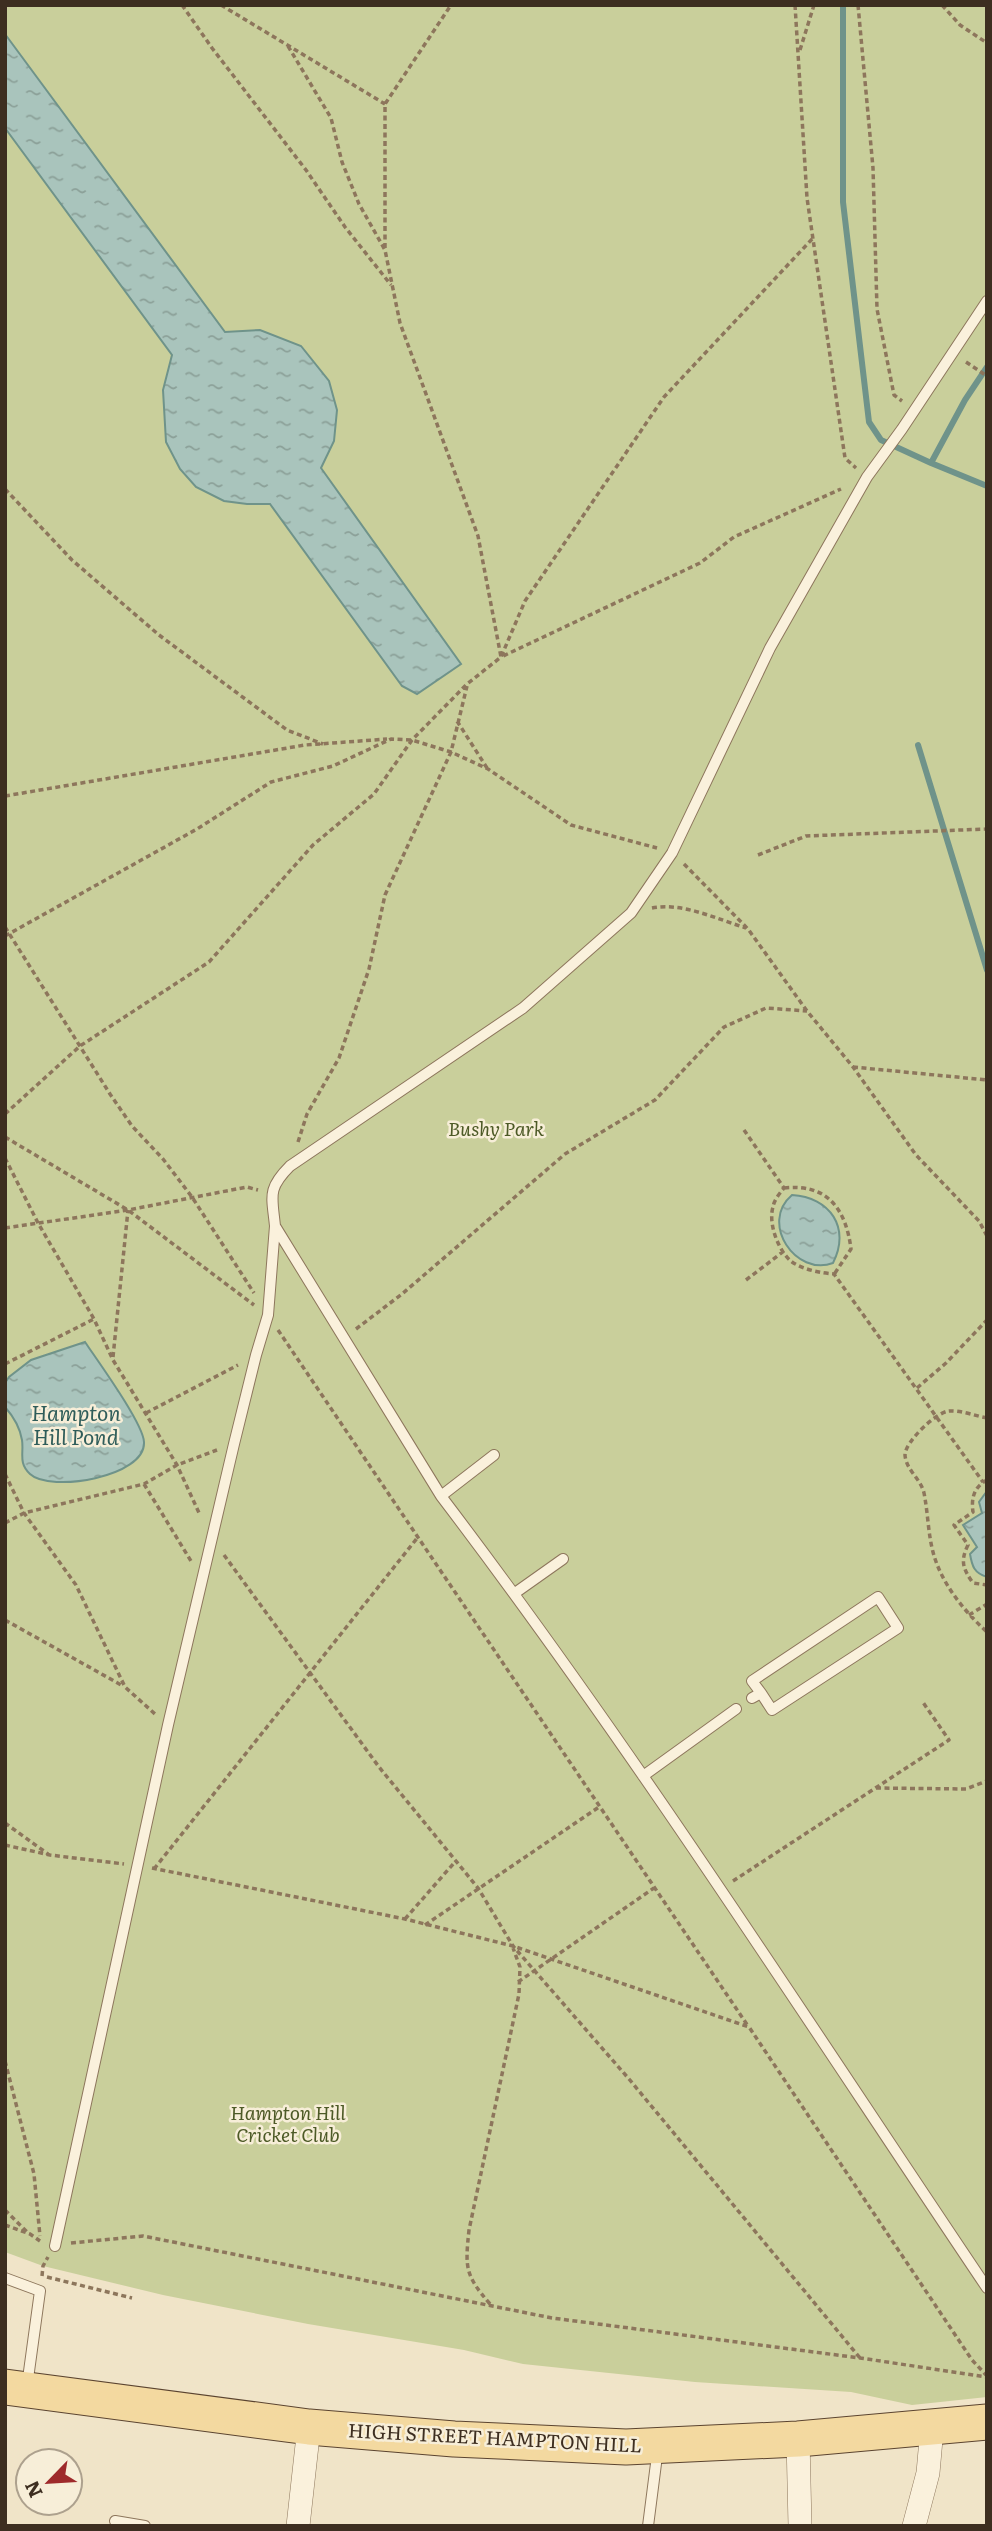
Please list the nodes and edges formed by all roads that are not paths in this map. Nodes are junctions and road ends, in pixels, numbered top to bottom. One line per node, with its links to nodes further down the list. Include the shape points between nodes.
1 (987, 301): 2 (lane, via 867,477 770,648 672,853 631,913 523,1008 290,1166 275,1180 271,1194)
2 (275, 1226): 4 (lane); 10 (lane, via 268,1315 168,1725)
3 (494, 1455): 4 (lane)
4 (440, 1496): 6 (lane)
5 (564, 1559): 6 (lane)
6 (515, 1593): 9 (lane)
7 (756, 1696): 7 (lane, via 752,1681 878,1597 898,1628 772,1710)
8 (736, 1709): 9 (lane)
9 (643, 1776): 12 (lane)
10 (55, 2246)
11 (5, 2278): 13 (lane, via 40,2291)
12 (987, 2288)
13 (16, 2388): 15 (main road, HIGH STREET HAMPTON HILL)
14 (987, 2422): 16 (main road, HIGH STREET HAMPTON HILL)
15 (309, 2427): 18 (main road, HIGH STREET HAMPTON HILL, via 520,2442); 21 (street)
16 (932, 2428): 17 (main road, HIGH STREET HAMPTON HILL); 24 (street, via 928,2473)
17 (798, 2439): 18 (main road, HIGH STREET HAMPTON HILL); 23 (street)
18 (659, 2446): 22 (lane)
19 (115, 2521): 20 (lane)
20 (145, 2526)
21 (298, 2526)
22 (648, 2526)
23 (800, 2526)
24 (914, 2526)

